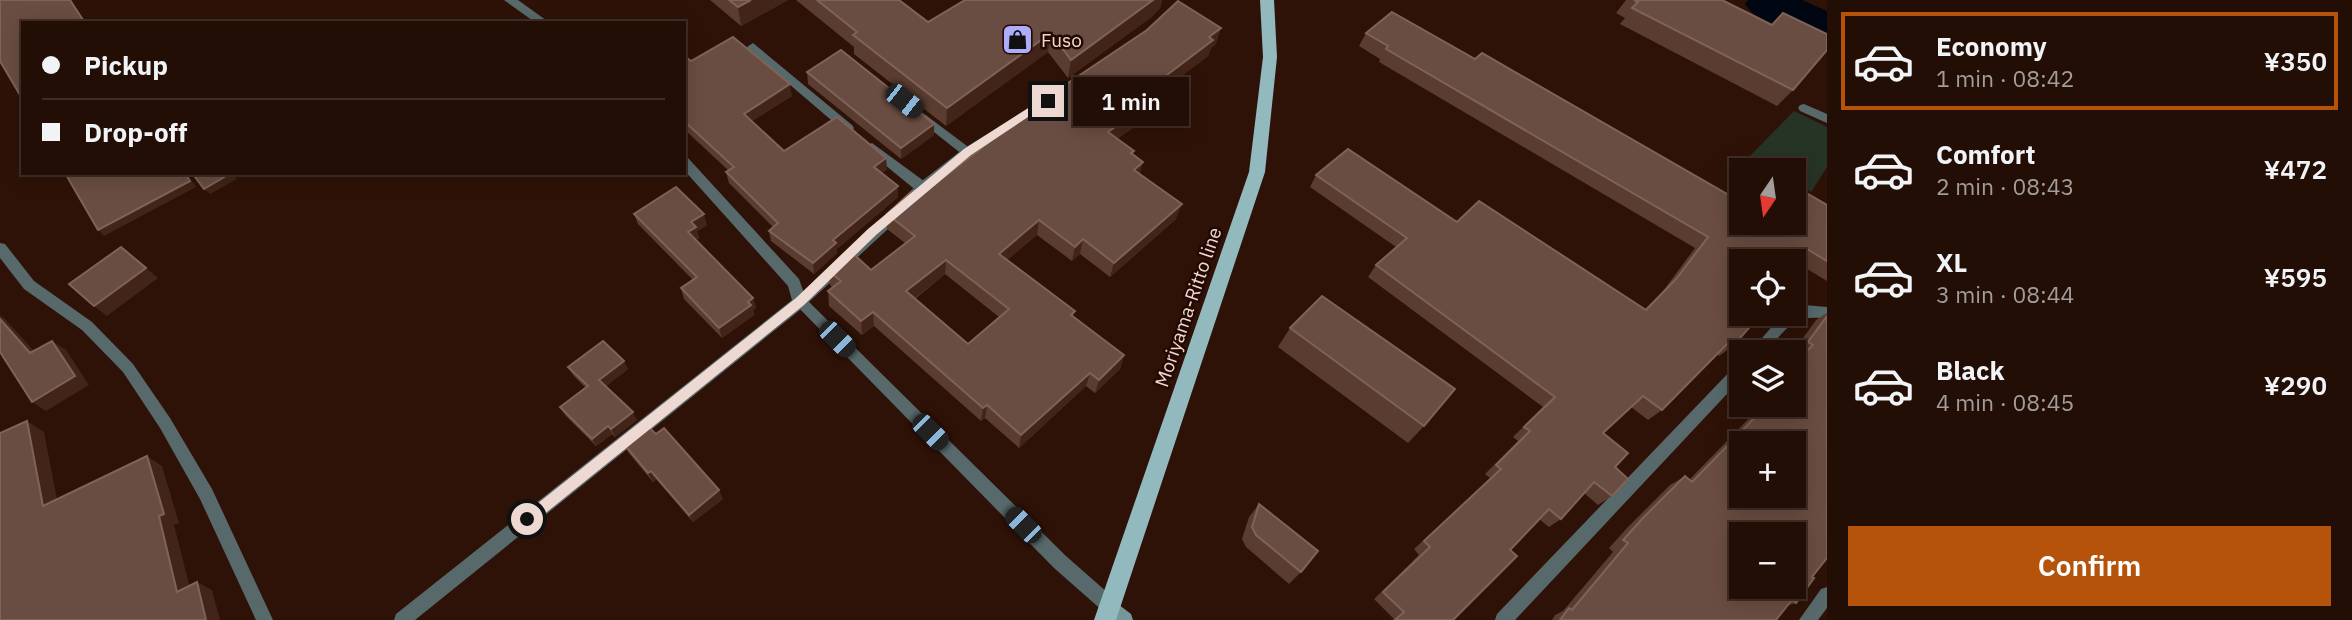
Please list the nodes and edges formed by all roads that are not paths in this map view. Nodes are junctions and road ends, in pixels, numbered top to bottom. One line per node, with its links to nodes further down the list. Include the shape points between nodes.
1 (510, 0): 3 (street)
2 (1267, 0): 18 (main road, Moriyama-Ritto line, via 1270,57 1257,172)
3 (541, 21)
4 (753, 47): 11 (street)
5 (904, 101): 9 (street)
6 (1044, 103): 9 (street)
7 (1804, 108): 8 (street)
8 (1827, 119)
9 (967, 152): 11 (street)
10 (686, 163): 13 (street, via 794,284)
11 (923, 188): 13 (street)
12 (0, 248): 19 (street, via 29,285 87,326 128,368 206,494)
13 (800, 302): 18 (street); 20 (street)
14 (1827, 313): 15 (street, via 1811,309 1790,316)
15 (1768, 340)
16 (1729, 382): 22 (street)
17 (1827, 595): 23 (street)
18 (1107, 613): 21 (street)
19 (265, 620)
20 (402, 620)
21 (1125, 620)
22 (1503, 620)
23 (1807, 620)

